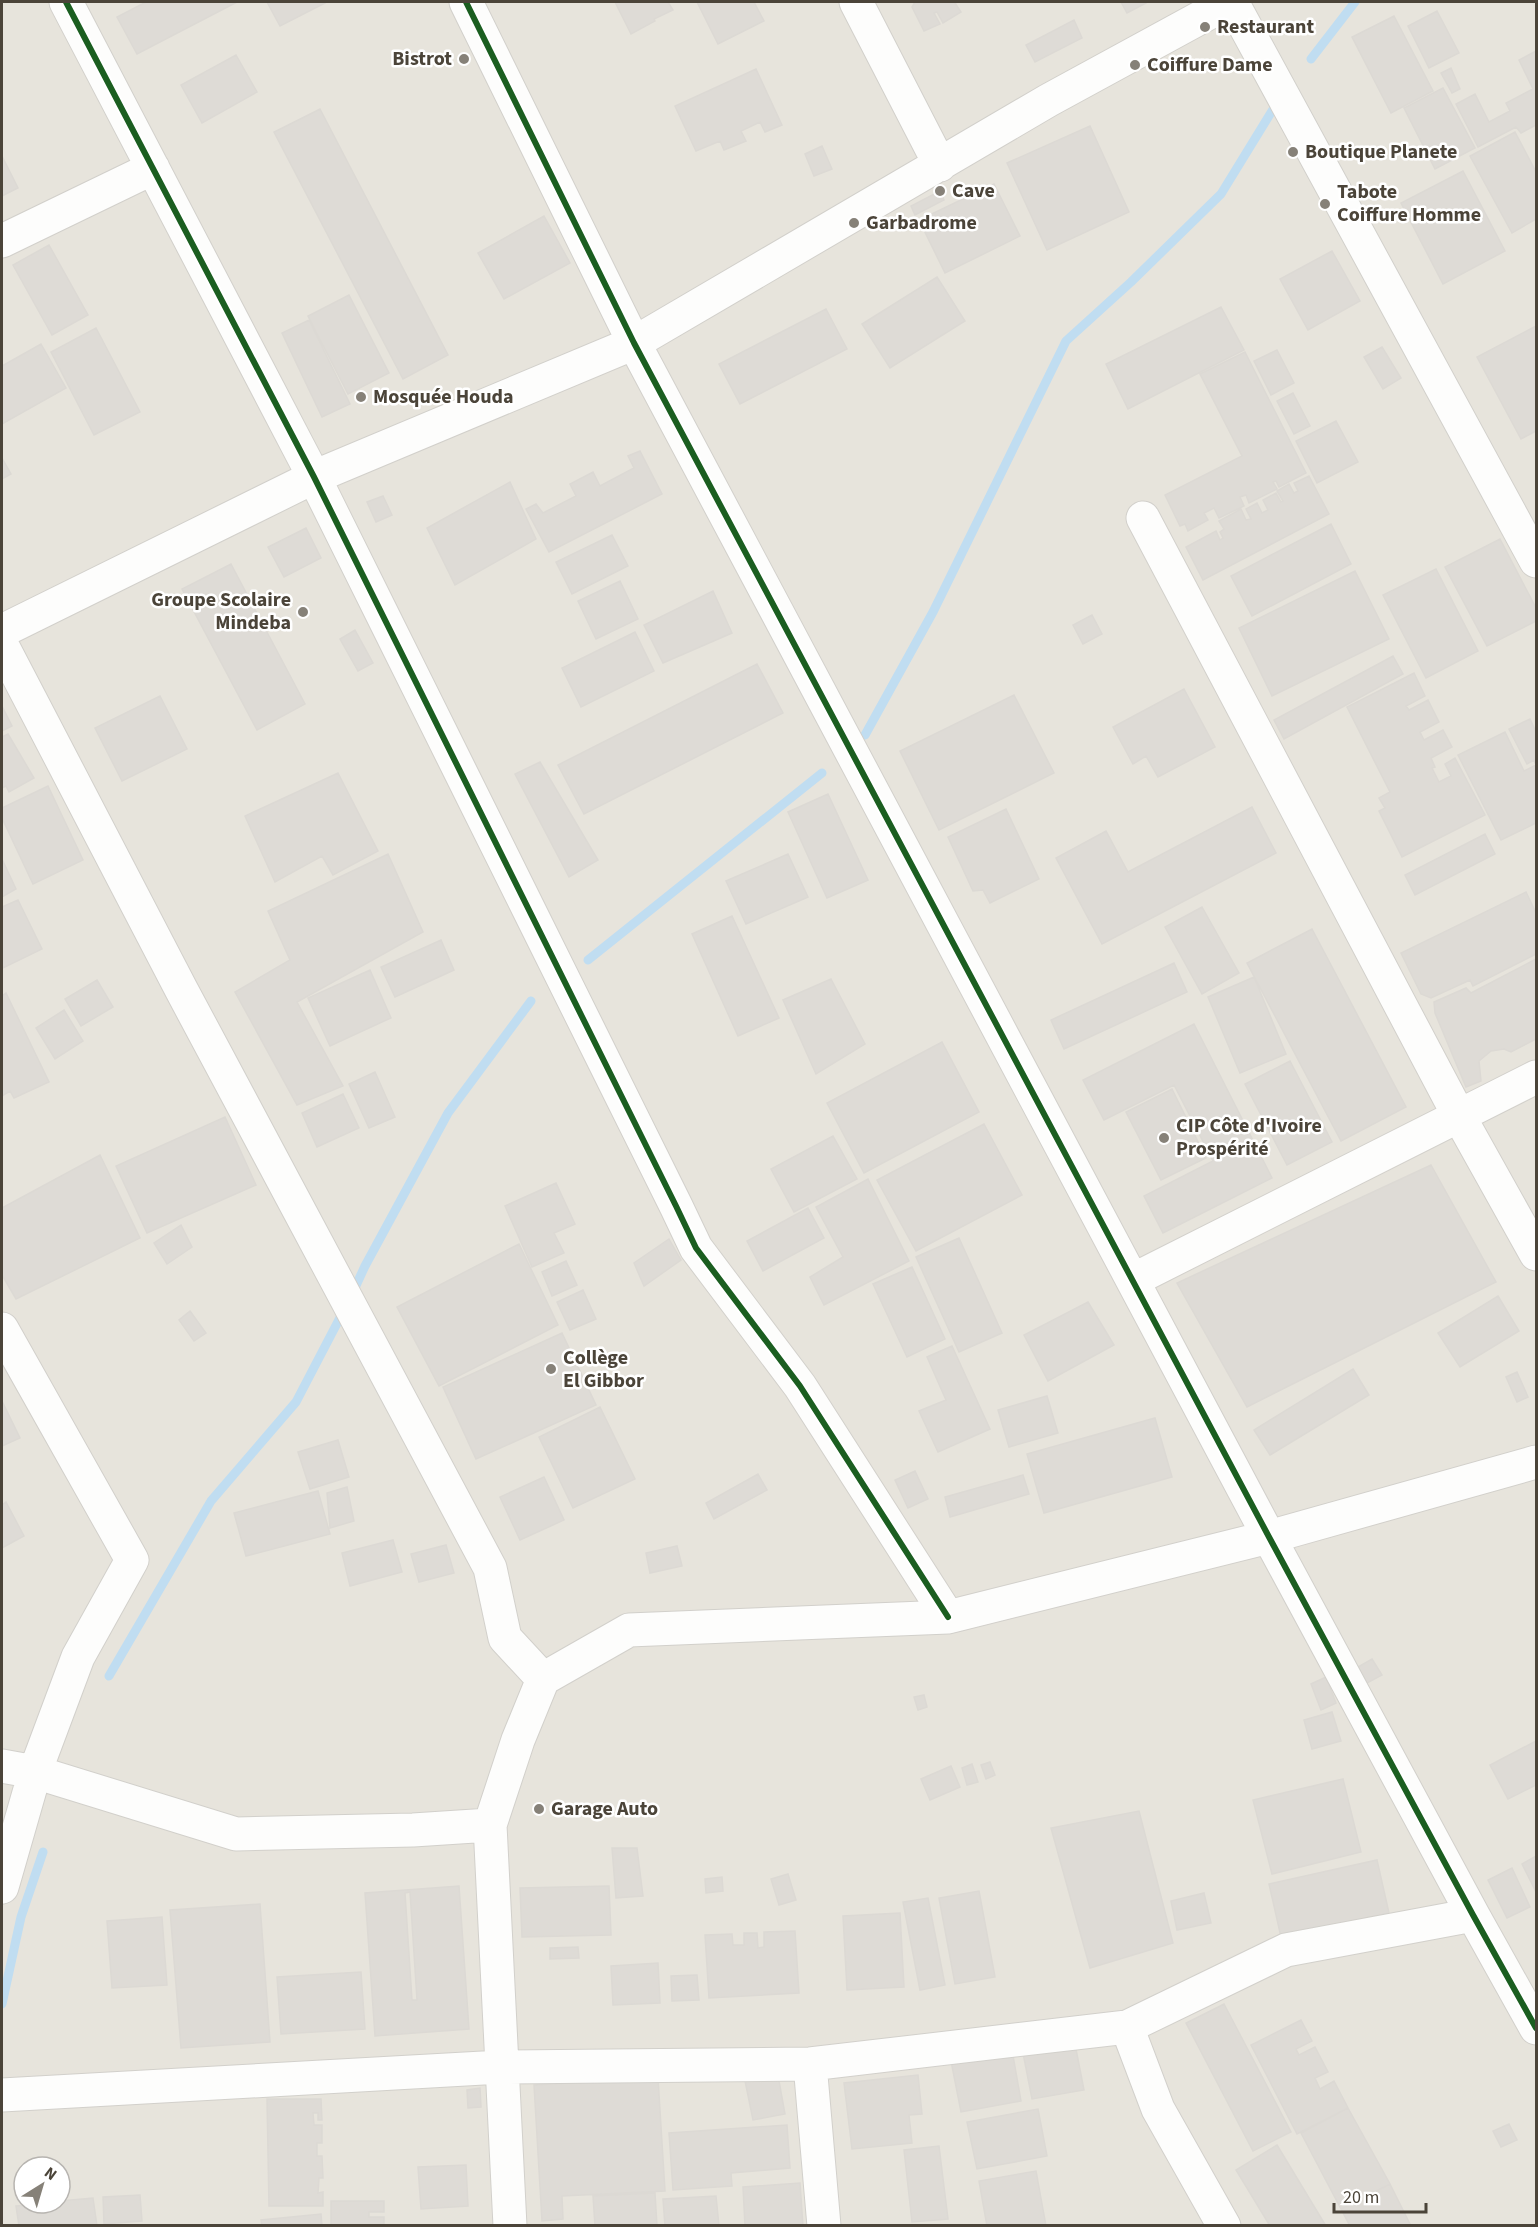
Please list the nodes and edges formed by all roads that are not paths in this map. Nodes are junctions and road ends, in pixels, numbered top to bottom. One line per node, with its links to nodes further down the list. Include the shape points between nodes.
1 (66, 2): 6 (street)
2 (466, 2): 8 (street)
3 (856, 2): 5 (street)
4 (1231, 2): 5 (street, via 1049,100); 11 (street)
5 (940, 165): 8 (street)
6 (153, 168): 7 (street); 9 (street)
7 (2, 241)
8 (634, 343): 9 (street); 17 (street)
9 (314, 477): 12 (street); 21 (street, via 686,1231 800,1386)
10 (1143, 518): 15 (street)
11 (1536, 561)
12 (2, 631)
13 (2, 645): 22 (street, via 490,1568 505,1638)
14 (1536, 1077): 15 (street)
15 (1460, 1116): 16 (street); 17 (street)
16 (1536, 1254)
17 (1133, 1280): 20 (street)
18 (2, 1329): 24 (street, via 132,1560 78,1657)
19 (1536, 1462): 20 (street)
20 (1269, 1538): 21 (street); 27 (street)
21 (948, 1617): 22 (street, via 628,1630)
22 (543, 1679): 25 (street)
23 (2, 1766): 24 (street)
24 (35, 1772): 25 (street, via 236,1834); 26 (street)
25 (490, 1825): 31 (street)
26 (2, 1887)
27 (1473, 1916): 28 (street, via 1286,1950); 29 (street)
28 (1127, 2027): 30 (street); 35 (street, via 1158,2109)
29 (1536, 2028)
30 (810, 2064): 31 (street); 34 (street)
31 (501, 2067): 32 (street); 33 (street)
32 (2, 2094)
33 (510, 2226)
34 (824, 2226)
35 (1224, 2226)

